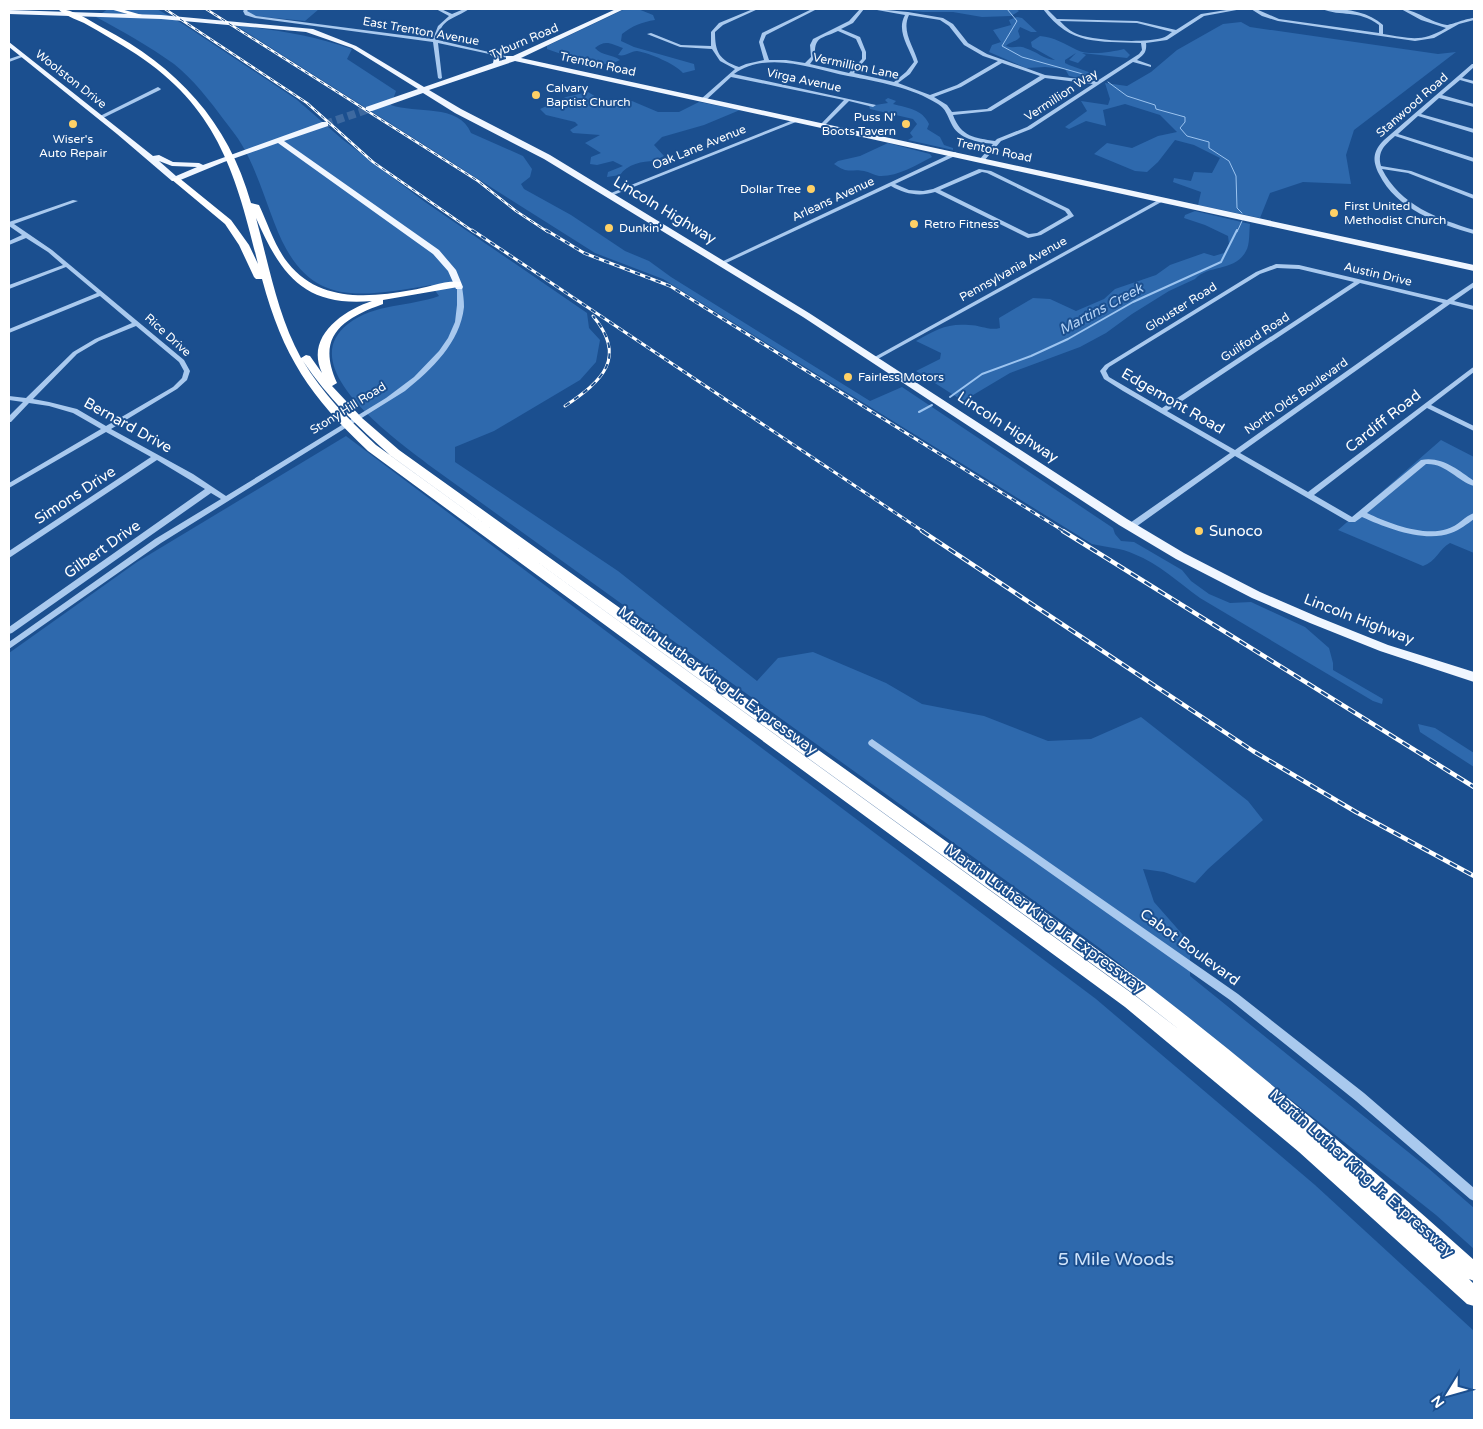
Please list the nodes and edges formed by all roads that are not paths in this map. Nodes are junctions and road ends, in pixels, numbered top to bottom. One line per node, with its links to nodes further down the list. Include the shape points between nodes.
1 (61, 9): 85 (highway, Martin Luther King Jr. Expressway, via 132,47 176,81 208,117)
2 (70, 9): 85 (highway, Martin Luther King Jr. Expressway, via 134,42 182,79 208,108)
3 (113, 9): 20 (highway)
4 (246, 9): 33 (street, East Trenton Avenue, via 247,14 255,17)
5 (438, 9): 21 (street)
6 (467, 9): 21 (street)
7 (614, 9): 40 (main road, Tyburn Road)
8 (621, 9): 37 (main road, Tyburn Road)
9 (756, 9): 36 (street, via 715,28 712,34)
10 (815, 9): 43 (street, via 764,34 761,42)
11 (862, 9): 27 (street, via 855,20)
12 (877, 9): 19 (street)
13 (1045, 9): 24 (street)
14 (1240, 9): 30 (street, via 1204,15)
15 (1253, 9): 25 (street, via 1269,18)
16 (1324, 9): 32 (street, via 1372,19 1380,26)
17 (1403, 9): 26 (street)
18 (9, 11): 20 (main road, Lincoln Highway, via 77,10); 22 (main road, Lincoln Highway)
19 (908, 13): 44 (street, via 944,20 966,44); 61 (street, via 903,27 916,62)
20 (138, 15): 22 (main road, Lincoln Highway)
21 (453, 16): 33 (street, via 439,26)
22 (158, 17): 28 (main road, Lincoln Highway)
23 (1474, 19): 26 (street, via 1458,21)
24 (1057, 20): 30 (street, via 1137,22); 34 (street, via 1080,37)
25 (1288, 22): 29 (street); 32 (street)
26 (1449, 27): 32 (street, via 1438,36 1425,39)
27 (838, 29): 48 (street, via 813,42 812,57); 52 (street, via 858,38 864,52 864,59)
28 (306, 30): 57 (main road, Lincoln Highway, via 354,47); 58 (main road, Lincoln Highway, via 356,42)
29 (1286, 31)
30 (1176, 32): 34 (street, via 1161,40)
31 (649, 34): 36 (street, via 687,48)
32 (1381, 35)
33 (436, 41): 38 (street, East Trenton Avenue); 53 (street)
34 (1143, 42): 41 (street, Vermillion Way, via 1143,52)
35 (9, 44): 39 (main road, Woolston Drive)
36 (714, 48): 50 (street, via 720,61)
37 (530, 52): 40 (main road, Tyburn Road); 45 (main road, via 528,58)
38 (490, 53): 40 (street, East Trenton Avenue); 46 (main road, via 498,58)
39 (23, 56): 42 (street); 76 (main road, Woolston Drive)
40 (511, 57): 45 (main road, Trenton Road); 46 (main road, Tyburn Road)
41 (1132, 60): 49 (street); 59 (street, Vermillion Way)
42 (9, 61)
43 (767, 61): 48 (street, Vermillion Lane); 50 (street, Vermillion Lane)
44 (1002, 61): 54 (street); 67 (street, via 959,86)
45 (535, 63): 46 (main road); 69 (main road, Trenton Road)
46 (495, 64): 55 (main road, Tyburn Road)
47 (1474, 65): 56 (street, Stanwood Road)
48 (806, 66): 52 (street, Vermillion Lane)
49 (1149, 66)
50 (739, 69): 51 (street, Vermillion Lane)
51 (730, 75): 69 (street, Vermillion Lane); 70 (street, Virga Avenue)
52 (850, 75): 61 (street, Vermillion Lane)
53 (440, 76)
54 (1044, 76): 59 (street); 74 (street, via 989,110)
55 (457, 78): 58 (main road); 62 (main road, Tyburn Road); 66 (main road, via 447,85)
56 (1458, 78): 60 (street); 65 (street, Stanwood Road)
57 (407, 79): 64 (main road, Lincoln Highway); 68 (main road, via 412,89)
58 (423, 79): 62 (main road, Lincoln Highway)
59 (1098, 83): 84 (street, Vermillion Way, via 1029,128)
60 (1474, 83)
61 (894, 84): 67 (street, Vermillion Lane)
62 (432, 87): 64 (main road, Tyburn Road); 66 (main road, Lincoln Highway)
63 (158, 89): 76 (street)
64 (424, 90): 66 (main road, Lincoln Highway); 68 (main road)
65 (1438, 96): 72 (street); 75 (street, Stanwood Road)
66 (446, 97): 68 (main road); 95 (main road, Lincoln Highway)
67 (930, 97): 74 (street, Vermillion Lane)
68 (400, 98): 73 (main road)
69 (703, 100): 77 (main road, Trenton Road)
70 (847, 100): 71 (street, Virga Avenue); 79 (street)
71 (873, 105)
72 (1474, 106)
73 (369, 109)
74 (952, 114): 84 (street, Vermillion Lane, via 954,126 960,132)
75 (1417, 114): 80 (street); 82 (street, Stanwood Road)
76 (101, 117): 81 (main road, Woolston Drive)
77 (798, 120): 79 (main road, Trenton Road); 95 (street, Oak Lane Avenue)
78 (325, 124): 83 (main road, Woolston Drive)
79 (823, 125): 86 (main road, Trenton Road)
80 (1474, 131)
81 (120, 132): 87 (main road, Woolston Drive, via 165,162 191,166); 92 (main road, Woolston Drive)
82 (1394, 134): 89 (street); 91 (street, Stanwood Road, via 1377,150)
83 (280, 141): 87 (main road, Woolston Drive); 92 (main road, Woolston Drive); 110 (main road, Stony Hill Road, via 431,248 448,266)
84 (996, 143): 88 (street, Vermillion Way)
85 (231, 150): 90 (highway, Martin Luther King Jr. Expressway)
86 (955, 154): 88 (main road, Trenton Road); 93 (street, Arleans Avenue)
87 (221, 160): 92 (main road, Woolston Drive)
88 (982, 160): 97 (main road, Trenton Road)
89 (1474, 160)
90 (237, 164): 99 (highway, Martin Luther King Jr. Expressway); 115 (highway, Martin Luther King Jr. Expressway)
91 (1379, 167): 96 (street, via 1409,172); 101 (street, via 1387,184 1408,203 1440,220)
92 (175, 179): 115 (highway, via 219,214 236,233)
93 (891, 184): 94 (street, via 911,193); 104 (street, Arleans Avenue)
94 (935, 190): 94 (street, via 1028,236 1040,234 1068,219 1071,214 982,170)
95 (609, 195): 104 (main road, Lincoln Highway)
96 (1474, 197)
97 (1162, 200): 107 (main road, Trenton Road); 118 (street, Pennsylvania Avenue)
98 (75, 201): 100 (street)
99 (254, 205): 110 (highway, via 285,266 316,292 365,299); 125 (highway, Martin Luther King Jr. Expressway, via 290,327 314,369)
100 (9, 224): 102 (street, Rice Drive)
101 (1474, 232)
102 (27, 236): 103 (street); 105 (street, Rice Drive)
103 (9, 243)
104 (722, 263): 118 (main road, Lincoln Highway)
105 (67, 265): 111 (street); 112 (street, Rice Drive)
106 (1276, 266): 108 (street, Austin Drive, via 1299,267); 120 (street, Glouster Road, via 1258,273 1115,361)
107 (1474, 268)
108 (1360, 281): 113 (street, Austin Drive); 124 (street, Guilford Road)
109 (1474, 284): 113 (street, North Olds Boulevard)
110 (458, 286): 125 (highway, via 375,303 350,315 332,329 324,343 323,363); 135 (street, Stony Hill Road, via 460,312 453,332 445,347 421,375 377,406)
111 (9, 287)
112 (102, 293): 116 (street, Rice Drive); 117 (street)
113 (1449, 302): 114 (street, Austin Drive); 129 (street, North Olds Boulevard)
114 (1474, 308)
115 (278, 318): 146 (highway, Martin Luther King Jr. Expressway, via 312,383 339,416 372,448 1131,1002 1301,1140)
116 (137, 323): 122 (street, via 75,353); 127 (street, Rice Drive, via 182,361 187,368 186,375 175,388)
117 (9, 330)
118 (874, 359): 138 (main road, Lincoln Highway)
119 (1474, 369): 123 (street, Cardiff Road)
120 (1103, 373): 124 (street, Edgemont Road, via 1110,381)
121 (9, 398): 122 (street, Bernard Drive)
122 (28, 401): 126 (street); 127 (street, Bernard Drive, via 70,409)
123 (1426, 405): 128 (street); 134 (street, Cardiff Road)
124 (1163, 411): 129 (street, Edgemont Road)
125 (349, 412): 145 (highway, Martin Luther King Jr. Expressway, via 410,463 1162,1006 1319,1133)
126 (9, 420)
127 (106, 429): 130 (street, Bernard Drive); 132 (street, Rice Drive)
128 (1474, 429)
129 (1236, 453): 134 (street, Edgemont Road); 138 (street, North Olds Boulevard)
130 (157, 457): 133 (street, Bernard Drive); 139 (street, Simons Drive)
131 (1474, 484): 136 (street, via 1441,464 1424,462 1388,489)
132 (9, 486)
133 (211, 489): 135 (street, Bernard Drive); 140 (street, Gilbert Drive)
134 (1309, 495): 136 (street, Edgemont Road, via 1352,520)
135 (226, 499): 141 (street, Stony Hill Road)
136 (1363, 514): 137 (street, via 1405,530 1435,533 1451,530)
137 (1474, 516)
138 (1130, 527): 142 (main road, Lincoln Highway, via 1198,566 1305,617 1384,648)
139 (9, 555)
140 (9, 631)
141 (10, 643)
142 (1474, 677)
143 (872, 743): 144 (street, Cabot Boulevard, via 1234,997 1360,1097)
144 (1474, 1195)
145 (1474, 1272)
146 (1474, 1297)

